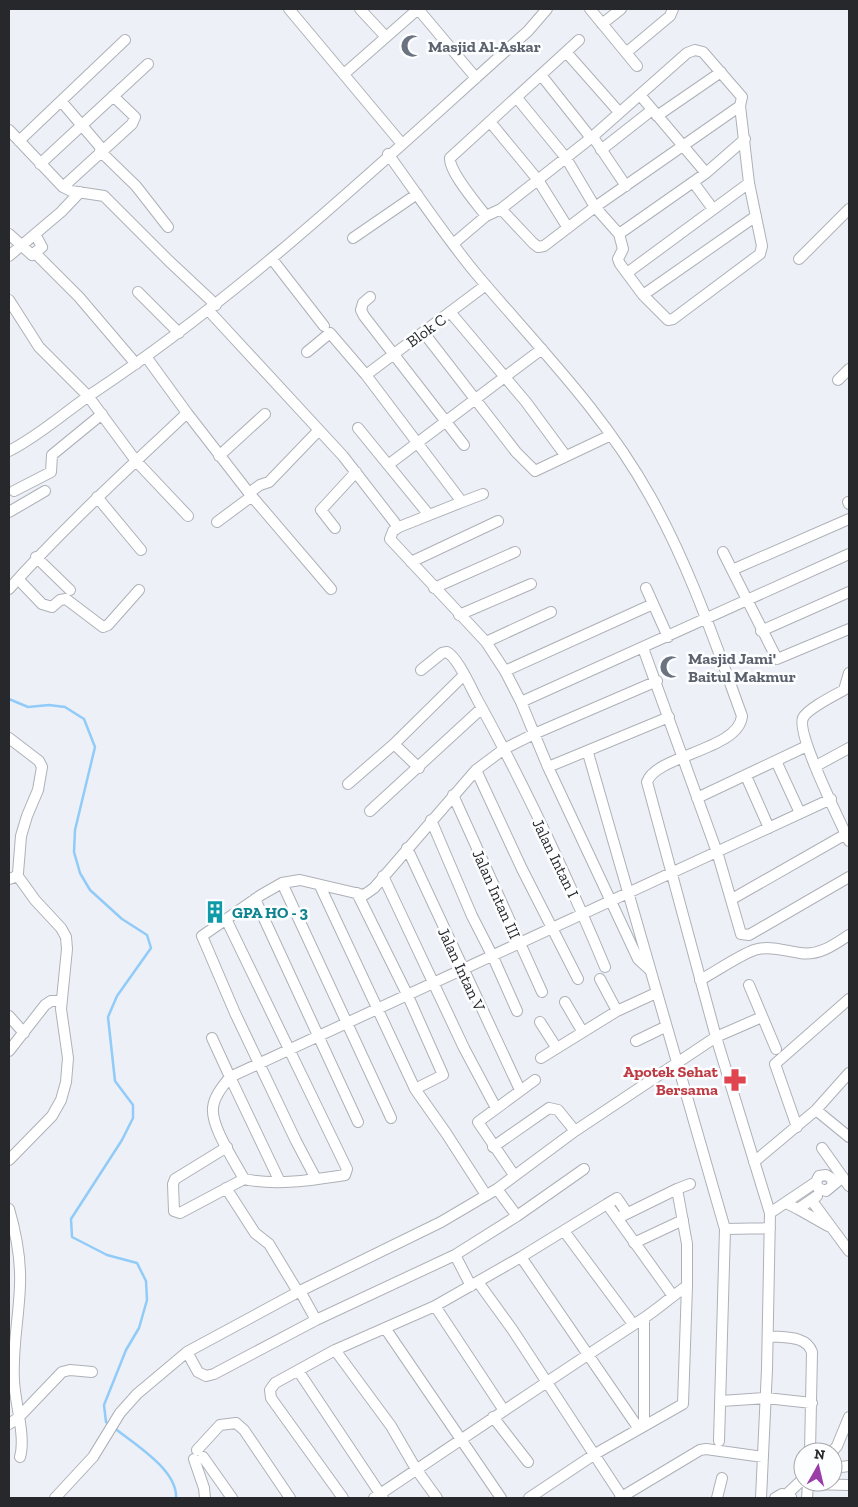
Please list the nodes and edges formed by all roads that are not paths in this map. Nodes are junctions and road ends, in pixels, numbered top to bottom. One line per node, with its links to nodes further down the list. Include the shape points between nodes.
1 (289, 9): 17 (street)
2 (360, 9): 9 (street)
3 (418, 9): 9 (street); 19 (street)
4 (546, 9): 19 (street, via 528,31)
5 (590, 9): 8 (street)
6 (621, 9): 8 (street)
7 (673, 9): 13 (street, via 670,16)
8 (602, 24): 13 (street)
9 (386, 37): 17 (street)
10 (125, 40): 23 (street)
11 (579, 40): 12 (street)
12 (566, 52): 18 (street); 25 (street)
13 (627, 52): 15 (street)
14 (148, 64): 21 (street)
15 (637, 66)
16 (721, 72): 20 (street, via 703,52 695,50 687,53); 24 (street, via 742,97); 26 (street)
17 (344, 74): 33 (street)
18 (542, 75): 22 (street); 30 (street)
19 (476, 78): 33 (street)
20 (640, 95): 25 (street); 26 (street)
21 (113, 96): 28 (street); 35 (street, via 134,117 132,124)
22 (517, 98): 27 (street); 38 (street)
23 (61, 101): 28 (street); 32 (street)
24 (740, 106): 31 (street); 34 (street)
25 (619, 112): 30 (street)
26 (655, 113): 34 (street); 36 (street)
27 (491, 123): 41 (street); 52 (street, via 449,161)
28 (82, 125): 35 (street); 39 (street)
29 (9, 130): 32 (street)
30 (592, 138): 36 (street); 38 (street)
31 (745, 139): 40 (street); 43 (street)
32 (18, 141): 39 (street)
33 (402, 144): 37 (street)
34 (682, 145): 40 (street); 44 (street)
35 (101, 150): 45 (street); 56 (street, via 136,186)
36 (601, 150): 44 (street)
37 (388, 154): 47 (street); 66 (street)
38 (566, 158): 41 (street); 48 (street)
39 (40, 164): 45 (street)
40 (706, 173): 42 (street)
41 (538, 180): 50 (street); 57 (street)
42 (693, 182): 51 (street); 60 (street)
43 (749, 183): 51 (street); 53 (street)
44 (626, 186): 48 (street)
45 (63, 187): 46 (street)
46 (80, 192): 59 (street); 74 (street, via 104,196)
47 (417, 194): 61 (street); 62 (street)
48 (595, 207): 57 (street); 60 (street)
49 (849, 208): 54 (street)
50 (502, 209): 52 (street); 57 (street, via 538,247)
51 (713, 209): 68 (street)
52 (486, 216): 62 (street)
53 (756, 216): 71 (street); 71 (street, via 762,246 760,254 673,319 668,320)
54 (841, 217): 55 (street); 67 (street)
55 (849, 225)
56 (168, 227)
57 (568, 228)
58 (9, 234): 63 (street)
59 (35, 234): 63 (street); 64 (street, via 42,245)
60 (619, 234): 68 (street, via 622,249 618,259)
61 (353, 238)
62 (453, 244): 69 (street)
63 (21, 246): 64 (street, via 30,255); 65 (street)
64 (36, 254): 83 (street, via 79,297)
65 (9, 256)
66 (272, 259): 74 (street); 76 (street)
67 (799, 259)
68 (627, 273): 71 (street)
69 (486, 285): 75 (street, Blok C); 79 (street)
70 (138, 292): 78 (street)
71 (643, 295)
72 (370, 297): 81 (street, via 361,310)
73 (9, 300): 88 (street, via 40,347)
74 (213, 308): 78 (street); 95 (street)
75 (450, 312): 77 (street, Blok C); 86 (street)
76 (324, 326)
77 (424, 332): 81 (street, Blok C); 89 (street)
78 (179, 334): 82 (street)
79 (542, 349): 86 (street); 96 (street)
80 (307, 352): 85 (street, via 330,333)
81 (394, 353): 85 (street, Blok C); 93 (street)
82 (147, 358): 83 (street); 90 (street)
83 (136, 364): 88 (street)
84 (849, 369): 87 (street)
85 (366, 375): 97 (street)
86 (505, 377): 89 (street); 101 (street)
87 (838, 380)
88 (88, 396): 91 (street); 99 (street)
89 (475, 399): 93 (street); 101 (street, via 535,471)
90 (187, 413): 100 (street); 102 (street)
91 (102, 414): 102 (street); 105 (street, via 52,455 51,472)
92 (265, 414): 100 (street)
93 (446, 422): 97 (street); 98 (street)
94 (358, 428): 103 (street)
95 (319, 430): 104 (street); 108 (street, via 270,482 260,485)
96 (611, 434): 101 (street); 139 (street, via 650,496 685,566)
97 (416, 444): 103 (street); 110 (street)
98 (464, 445)
99 (9, 451)
100 (219, 456): 108 (street)
101 (565, 456)
102 (136, 461): 109 (street); 113 (street)
103 (388, 465): 112 (street)
104 (356, 472): 117 (street); 118 (street, via 321,510)
105 (14, 491)
106 (45, 491): 111 (street)
107 (483, 494): 110 (street)
108 (250, 495): 116 (street); 133 (street)
109 (97, 497): 119 (street); 123 (street)
110 (462, 502): 112 (street)
111 (9, 512)
112 (429, 515): 124 (street, via 390,534)
113 (188, 516)
114 (849, 519): 125 (street)
115 (498, 521): 124 (street)
116 (217, 522)
117 (395, 523)
118 (335, 528)
119 (141, 550)
120 (515, 552): 128 (street)
121 (723, 552): 125 (street)
122 (849, 554): 135 (street)
123 (36, 557): 126 (street); 131 (street)
124 (411, 562): 128 (street)
125 (732, 570): 135 (street)
126 (18, 579): 130 (street); 132 (street, via 42,604 52,607 66,599 103,627)
127 (530, 584): 138 (street)
128 (434, 588): 138 (street)
129 (646, 588): 136 (street)
130 (9, 589)
131 (70, 590)
132 (139, 590)
133 (332, 590)
134 (849, 592): 141 (street)
135 (746, 600): 139 (street); 141 (street)
136 (653, 604): 142 (street); 146 (street)
137 (551, 612): 143 (street)
138 (460, 616): 143 (street)
139 (705, 620): 142 (street); 160 (street, via 742,716 737,729 730,735)
140 (849, 629): 141 (street, via 777,660)
141 (761, 632)
142 (668, 637): 144 (street)
143 (486, 642): 146 (street)
144 (643, 648): 149 (street); 150 (street)
145 (421, 670): 148 (street, Jalan Intan I, via 447,652)
146 (505, 670): 150 (street)
147 (849, 673): 156 (street, via 844,690 805,715 802,725)
148 (464, 675): 151 (street, Jalan Intan I); 155 (street)
149 (657, 681): 152 (street); 153 (street)
150 (520, 702): 153 (street)
151 (482, 708): 158 (street, Jalan Intan I); 164 (street)
152 (669, 716): 159 (street); 160 (street)
153 (534, 734): 158 (street); 163 (street)
154 (9, 738): 180 (street, via 39,761 42,767 38,790 21,836)
155 (394, 744): 164 (street); 167 (street)
156 (806, 746): 161 (street); 162 (street)
157 (849, 748): 162 (street)
158 (504, 749): 165 (street); 189 (street, Jalan Intan I)
159 (588, 752): 163 (street); 185 (street)
160 (684, 759): 169 (street); 178 (street, via 655,770 647,782)
161 (776, 761): 166 (street); 172 (street)
162 (816, 766): 170 (street)
163 (548, 767): 188 (street)
164 (419, 768): 171 (street)
165 (476, 770): 168 (street); 191 (street)
166 (746, 776): 169 (street); 174 (street)
167 (348, 784)
168 (453, 795): 173 (street); 193 (street, Jalan Intan III)
169 (697, 798): 177 (street)
170 (831, 799): 172 (street); 175 (street)
171 (370, 811)
172 (800, 813): 174 (street)
173 (430, 820): 176 (street); 194 (street)
174 (769, 828): 177 (street)
175 (848, 837): 187 (street)
176 (407, 848): 179 (street); 197 (street, Jalan Intan V)
177 (716, 851): 178 (street); 187 (street)
178 (671, 874): 185 (street); 200 (street)
179 (383, 876): 184 (street, via 364,895); 201 (street)
180 (13, 877): 207 (street, via 66,937)
181 (849, 877): 187 (street, via 749,936 741,934)
182 (282, 882): 183 (street, via 300,880); 186 (street); 215 (street)
183 (320, 886): 184 (street); 209 (street)
184 (357, 893): 205 (street)
185 (629, 894): 188 (street); 196 (street)
186 (255, 899): 190 (street); 219 (street)
187 (732, 899)
188 (611, 900): 189 (street); 196 (street, via 638,959)
189 (582, 914): 191 (street); 195 (street, Jalan Intan I)
190 (226, 919): 226 (street); 229 (street, via 207,931 202,940)
191 (552, 929): 193 (street); 198 (street)
192 (849, 935): 200 (street, via 816,952 758,948)
193 (520, 943): 194 (street); 203 (street, Jalan Intan III)
194 (493, 957): 197 (street); 210 (street)
195 (605, 967)
196 (649, 969): 204 (street)
197 (462, 970): 201 (street); 234 (street, Jalan Intan V)
198 (578, 979)
199 (600, 980): 211 (street)
200 (700, 980): 220 (street)
201 (435, 983): 205 (street); 235 (street)
202 (749, 985): 213 (street)
203 (542, 992)
204 (656, 993): 211 (street); 216 (street)
205 (408, 996): 209 (street); 233 (street, via 443,1074)
206 (849, 999): 239 (street, via 775,1064)
207 (59, 1001): 218 (street, via 45,1005); 245 (street, via 68,1053 61,1100 52,1116)
208 (564, 1002): 217 (street)
209 (377, 1009): 215 (street); 233 (street)
210 (517, 1011)
211 (617, 1011): 217 (street)
212 (9, 1016): 218 (street)
213 (762, 1017): 220 (street); 224 (street)
214 (540, 1022): 223 (street)
215 (347, 1024): 219 (street); 237 (street)
216 (665, 1027): 222 (street); 228 (street)
217 (582, 1031): 223 (street)
218 (24, 1033): 225 (street)
219 (320, 1036): 226 (street); 238 (street)
220 (716, 1037): 228 (street); 246 (street)
221 (212, 1038): 231 (street)
222 (636, 1041)
223 (556, 1047): 227 (street)
224 (776, 1049)
225 (9, 1050)
226 (291, 1050): 229 (street); 252 (street, via 347,1169 345,1175)
227 (541, 1058)
228 (677, 1062): 240 (street); 274 (street)
229 (260, 1063): 231 (street); 252 (street)
230 (849, 1073): 236 (street)
231 (230, 1078): 243 (street, via 218,1094 213,1108 215,1121); 254 (street)
232 (536, 1080): 234 (street)
233 (415, 1089): 263 (street)
234 (520, 1090): 235 (street)
235 (496, 1108): 242 (street, via 478,1122)
236 (816, 1110): 239 (street); 241 (street)
237 (391, 1118)
238 (358, 1122)
239 (796, 1127): 246 (street)
240 (575, 1131): 242 (street, via 558,1110 549,1108); 249 (street)
241 (849, 1137)
242 (493, 1146): 249 (street)
243 (227, 1147): 253 (street); 259 (street, via 175,1179 172,1184 174,1211 180,1212)
244 (822, 1148): 247 (street)
245 (9, 1160)
246 (754, 1162): 268 (street)
247 (836, 1168): 250 (street); 251 (street)
248 (584, 1169): 269 (street)
249 (514, 1175): 260 (street)
250 (826, 1175): 255 (street, via 820,1176); 257 (street)
251 (843, 1177): 257 (street); 258 (street)
252 (316, 1179): 254 (street)
253 (244, 1180): 254 (street); 259 (street)
254 (280, 1182)
255 (816, 1182): 262 (street); 265 (street)
256 (690, 1184): 261 (street)
257 (833, 1184): 262 (street, via 830,1190)
258 (849, 1186)
259 (226, 1188): 283 (street, via 255,1233 265,1238)
260 (496, 1188): 263 (street); 269 (street)
261 (677, 1189): 270 (street); 271 (street)
262 (823, 1191): 264 (street)
263 (486, 1195): 283 (street, via 441,1222)
264 (812, 1201): 267 (street); 273 (street)
265 (786, 1203): 267 (street); 268 (street)
266 (9, 1209): 278 (street)
267 (798, 1209): 273 (street)
268 (770, 1213): 272 (street)
269 (518, 1216): 279 (street)
270 (623, 1216): 275 (street, via 607,1204); 276 (street)
271 (683, 1220): 276 (street); 282 (street)
272 (770, 1228): 274 (street); 290 (street)
273 (832, 1228): 277 (street)
274 (725, 1229): 299 (street)
275 (564, 1231): 280 (street); 288 (street)
276 (634, 1243): 284 (street)
277 (849, 1251)
278 (13, 1254): 291 (street, via 20,1285)
279 (455, 1255): 281 (street); 287 (street)
280 (521, 1257): 281 (street); 294 (street)
281 (475, 1284): 285 (street); 297 (street)
282 (687, 1286): 284 (street); 305 (street, via 683,1404)
283 (299, 1292): 287 (street); 293 (street)
284 (673, 1296): 286 (street)
285 (435, 1306): 289 (street); 301 (street)
286 (644, 1318): 288 (street); 305 (street)
287 (316, 1320): 293 (street, via 206,1376 198,1372)
288 (633, 1324): 294 (street)
289 (385, 1328): 292 (street); 306 (street)
290 (768, 1336): 298 (street); 300 (street, via 801,1339 809,1344 812,1352)
291 (11, 1337): 304 (street)
292 (336, 1350): 296 (street); 315 (street, via 391,1426)
293 (187, 1352): 319 (street, via 137,1394 120,1413 93,1458)
294 (589, 1353): 297 (street); 305 (street)
295 (92, 1372): 304 (street, via 62,1372)
296 (299, 1372): 318 (street); 323 (street, via 274,1383 270,1394)
297 (546, 1382): 301 (street); 310 (street)
298 (766, 1398): 299 (street); 300 (street); 313 (street)
299 (721, 1401): 307 (street)
300 (812, 1403): 308 (street)
301 (503, 1409): 303 (street)
302 (849, 1416): 309 (street)
303 (493, 1417): 306 (street); 314 (street)
304 (13, 1421): 312 (street, via 23,1440)
305 (642, 1427): 310 (street)
306 (461, 1441): 315 (street); 325 (street)
307 (718, 1441)
308 (810, 1442)
309 (839, 1442)
310 (595, 1454): 326 (street); 327 (street)
311 (198, 1455): 320 (street); 321 (street); 322 (street, via 220,1425 236,1423)
312 (20, 1456)
313 (763, 1456): 327 (street, via 706,1448); 329 (street)
314 (528, 1462)
315 (416, 1469): 318 (street); 324 (street)
316 (722, 1478): 328 (street)
317 (789, 1496): 330 (street, via 780,1494)
318 (379, 1497)
319 (55, 1498)
320 (205, 1498)
321 (232, 1498)
322 (290, 1498)
323 (343, 1498)
324 (437, 1498)
325 (501, 1498)
326 (529, 1498)
327 (621, 1498)
328 (718, 1498)
329 (761, 1498)
330 (775, 1498)

